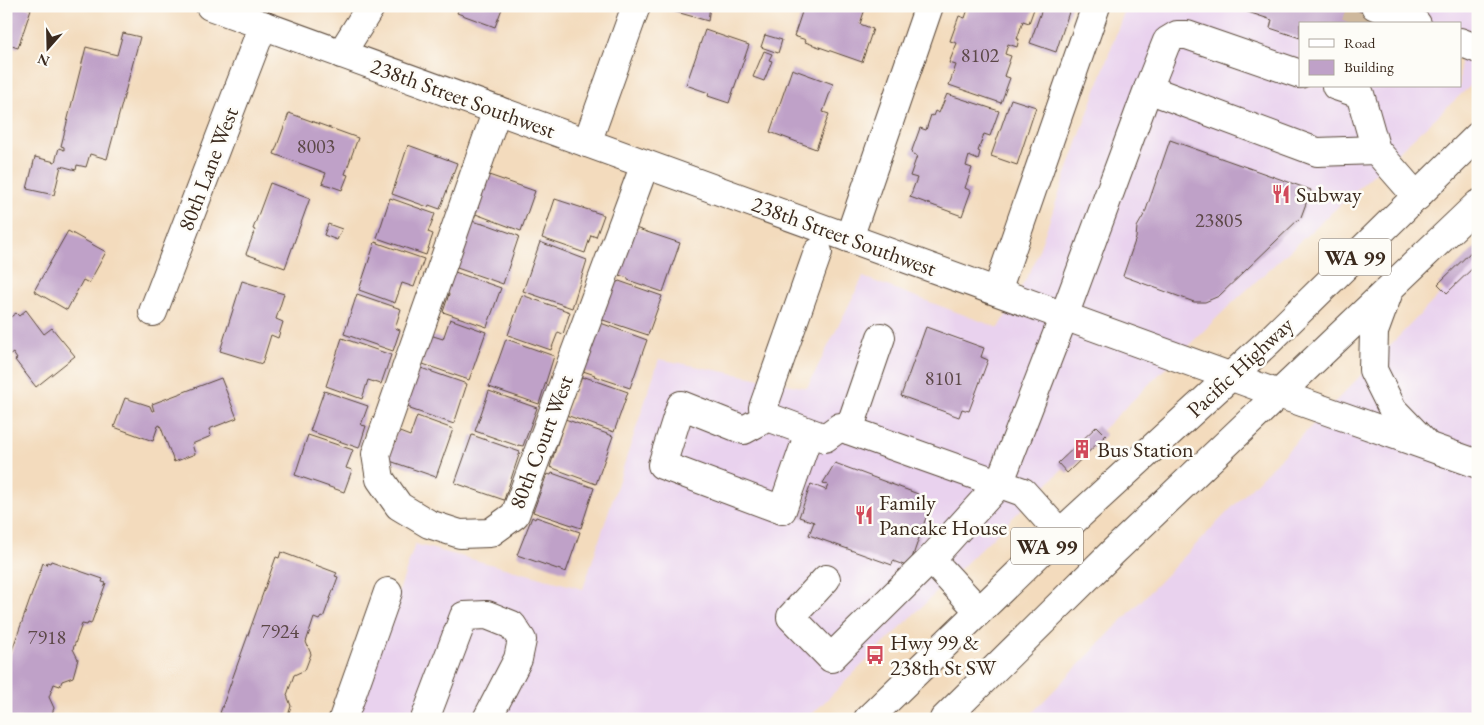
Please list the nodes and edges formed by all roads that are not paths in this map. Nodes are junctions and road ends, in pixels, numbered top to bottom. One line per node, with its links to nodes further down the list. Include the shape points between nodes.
1 (210, 6): 8 (main road, 238th Street Southwest)
2 (370, 6): 11 (main road)
3 (636, 6): 17 (main road)
4 (929, 6): 22 (main road)
5 (1096, 6): 24 (main road)
6 (1369, 8): 7 (main road)
7 (1411, 22)
8 (263, 26): 11 (main road, 238th Street Southwest); 26 (main road, 80th Lane West)
9 (1462, 43): 10 (main road)
10 (1478, 49)
11 (341, 54): 15 (main road, 238th Street Southwest)
12 (1299, 74): 14 (main road, via 1188,35 1177,35 1167,41)
13 (1342, 88): 18 (main road, via 1360,94)
14 (1148, 89): 18 (main road, via 1317,152); 27 (main road)
15 (497, 110): 17 (main road, 238th Street Southwest); 19 (main road, 80th Court West, via 376,454 380,479 400,506 429,524 460,534 490,533 515,515)
16 (1478, 136): 20 (main road, Pacific Highway / WA 99)
17 (588, 143): 19 (main road, 238th Street Southwest)
18 (1376, 150): 20 (main road)
19 (645, 164): 22 (main road, 238th Street Southwest)
20 (1417, 197): 29 (main road, Pacific Highway / WA 99)
21 (1478, 204): 25 (main road, Pacific Highway / WA 99)
22 (849, 238): 24 (main road, 238th Street Southwest)
23 (818, 252): 31 (main road, via 763,408)
24 (997, 291): 27 (main road, 238th Street Southwest)
25 (1389, 291): 30 (main road, Pacific Highway / WA 99); 34 (main road, via 1374,332 1373,370 1393,410)
26 (153, 312)
27 (1064, 316): 29 (main road, 238th Street Southwest); 36 (main road)
28 (881, 337): 32 (main road)
29 (1230, 376): 30 (main road, 238th Street Southwest); 37 (main road, Pacific Highway / WA 99)
30 (1279, 394): 34 (main road, 238th Street Southwest); 46 (main road, Pacific Highway / WA 99)
31 (768, 417): 33 (main road); 33 (main road, via 744,430 681,406 662,466 782,510)
32 (849, 430): 33 (main road, via 840,427 825,438); 36 (main road)
33 (809, 433)
34 (1429, 446): 35 (main road, 238th Street Southwest)
35 (1478, 464)
36 (999, 484): 37 (main road, via 1023,492); 38 (main road)
37 (1060, 533): 41 (main road, Pacific Highway / WA 99)
38 (931, 559): 39 (main road, via 831,658 791,617); 41 (main road)
39 (826, 580)
40 (388, 592): 42 (main road)
41 (978, 611): 45 (main road, Pacific Highway / WA 99)
42 (343, 719)
43 (425, 719): 44 (main road, via 464,616 487,615 512,625 522,640 518,659)
44 (487, 719)
45 (868, 719)
46 (944, 719)

